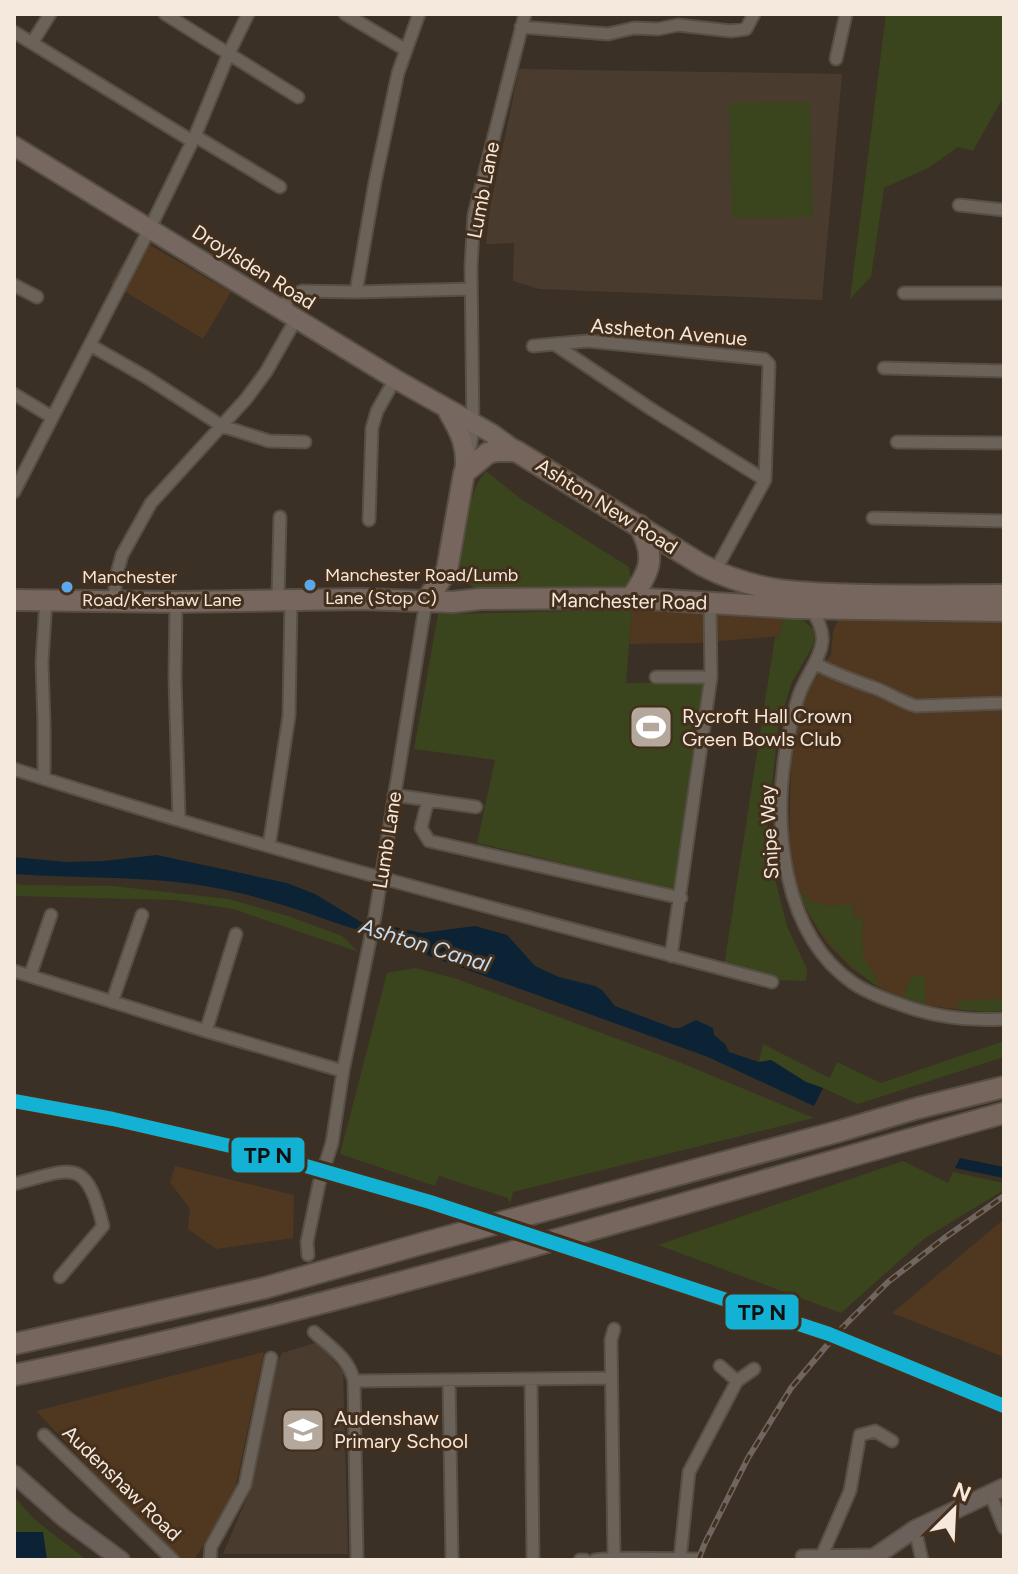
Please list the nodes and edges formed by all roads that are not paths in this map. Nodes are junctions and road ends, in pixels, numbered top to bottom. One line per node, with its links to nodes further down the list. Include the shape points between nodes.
1 (50, 14): 11 (street)
2 (165, 14): 13 (street)
3 (248, 14): 13 (street)
4 (345, 14): 12 (street)
5 (419, 14): 12 (street)
6 (525, 14): 9 (street, Lumb Lane)
7 (754, 14): 9 (street, via 746,29 731,31 678,25 608,34)
8 (846, 14): 14 (street)
9 (521, 27): 23 (street, Lumb Lane, via 474,215)
10 (14, 32): 11 (street)
11 (32, 43): 16 (street)
12 (406, 50): 24 (street)
13 (229, 53): 15 (street); 16 (street)
14 (836, 59)
15 (298, 97)
16 (193, 139): 18 (street); 21 (street)
17 (14, 146): 21 (main road, Droylsden Road)
18 (280, 187)
19 (959, 205): 20 (street)
20 (1004, 210)
21 (150, 228): 28 (main road, Droylsden Road); 30 (street)
22 (14, 285): 27 (street)
23 (471, 289): 24 (street); 38 (street, Lumb Lane)
24 (356, 292): 28 (street, via 302,291 291,296)
25 (904, 293): 26 (street)
26 (1004, 293)
27 (37, 297)
28 (288, 314): 34 (main road, Droylsden Road); 39 (street, via 266,372)
29 (554, 344): 31 (street); 45 (street, Assheton Avenue); 45 (street, Assheton Avenue, via 588,341 764,359 769,364)
30 (90, 345): 37 (street); 39 (street)
31 (533, 346)
32 (884, 368): 33 (street)
33 (1004, 371)
34 (395, 379): 36 (main road, Droylsden Road); 49 (street, via 372,428)
35 (14, 394): 37 (street)
36 (445, 409): 38 (main road, Droylsden Road); 44 (main road, Lumb Lane, via 463,439)
37 (52, 417): 46 (street)
38 (472, 424): 43 (main road, Ashton New Road); 44 (street, Lumb Lane)
39 (222, 426): 40 (street, via 269,441); 61 (street, via 151,503 122,555)
40 (305, 442)
41 (897, 442): 42 (street)
42 (1004, 443)
43 (516, 451): 44 (highway, via 488,453); 51 (highway, Ashton New Road)
44 (465, 469): 52 (highway, Lumb Lane)
45 (765, 480): 53 (street, Assheton Avenue)
46 (14, 492)
47 (280, 517): 57 (street)
48 (873, 518): 50 (street)
49 (369, 520)
50 (1004, 521)
51 (639, 525): 53 (highway, Ashton New Road); 55 (highway, via 650,562)
52 (447, 570): 58 (highway, via 468,594); 62 (highway, Lumb Lane)
53 (715, 571): 54 (highway, Ashton New Road); 64 (highway)
54 (745, 583): 56 (highway, Manchester Road, via 790,593)
55 (631, 598): 58 (highway, Manchester Road); 64 (highway, Manchester Road)
56 (1002, 598): 65 (highway, Manchester Road)
57 (284, 599): 62 (highway, Manchester Road); 63 (highway, Manchester Road); 76 (street, via 289,716)
58 (480, 599): 62 (highway, Manchester Road)
59 (14, 600): 60 (highway, Manchester Road)
60 (46, 601): 61 (highway, Manchester Road); 71 (street)
61 (114, 601): 63 (highway, Manchester Road)
62 (426, 601): 72 (street, Lumb Lane)
63 (176, 602): 75 (street)
64 (710, 602): 65 (highway, Manchester Road); 68 (street)
65 (810, 608): 66 (street, Snipe Way, via 821,623 823,639)
66 (816, 664): 69 (street, via 916,706); 87 (street, Snipe Way, via 794,709 782,788 791,892 808,933 834,966 878,996 940,1015)
67 (656, 677): 68 (street)
68 (711, 677): 78 (street)
69 (1004, 703)
70 (14, 769): 71 (street)
71 (44, 779): 75 (street)
72 (394, 795): 73 (street); 77 (street, Lumb Lane)
73 (428, 800): 74 (street); 78 (street, via 421,828 429,841)
74 (476, 807)
75 (179, 820): 76 (street)
76 (269, 846): 77 (street)
77 (380, 878): 82 (street); 89 (street, Lumb Lane)
78 (681, 898): 82 (street)
79 (51, 915): 84 (street)
80 (142, 915): 86 (street)
81 (236, 934): 88 (street)
82 (671, 956): 85 (street)
83 (14, 971): 84 (street)
84 (30, 976): 86 (street)
85 (772, 982)
86 (112, 1002): 88 (street)
87 (1004, 1019)
88 (206, 1031): 89 (street)
89 (343, 1071): 97 (street, Lumb Lane)
90 (1004, 1075): 92 (highway)
91 (1004, 1087): 92 (highway)
92 (918, 1108): 101 (highway, via 264,1288)
93 (1004, 1113): 95 (highway)
94 (1004, 1125): 95 (highway)
95 (884, 1146): 105 (highway, via 268,1317)
96 (14, 1184): 98 (street, via 61,1172 76,1172 88,1180 103,1226)
97 (308, 1255)
98 (60, 1277)
99 (614, 1329): 106 (street)
100 (314, 1332): 109 (street, via 342,1355)
101 (14, 1344)
102 (271, 1358): 125 (street, via 245,1485 211,1547)
103 (720, 1366): 110 (street)
104 (754, 1369): 110 (street)
105 (14, 1375)
106 (611, 1378): 107 (street); 120 (street)
107 (531, 1379): 108 (street); 128 (street)
108 (449, 1380): 109 (street); 127 (street)
109 (354, 1381): 126 (street)
110 (737, 1381): 121 (street, via 689,1472)
111 (44, 1435): 124 (street, Audenshaw Road)
112 (892, 1441): 117 (street, via 875,1431 860,1435 850,1491)
113 (14, 1474): 123 (main road)
114 (997, 1490): 115 (street); 116 (main road)
115 (1004, 1528)
116 (915, 1529): 119 (main road); 130 (street)
117 (822, 1555): 118 (street); 119 (street)
118 (802, 1556)
119 (872, 1557)
120 (614, 1558): 121 (street); 129 (street)
121 (680, 1559): 122 (street)
122 (696, 1559)
123 (121, 1560)
124 (173, 1560)
125 (210, 1560)
126 (357, 1560)
127 (452, 1560)
128 (533, 1560)
129 (595, 1560)
130 (922, 1560)

